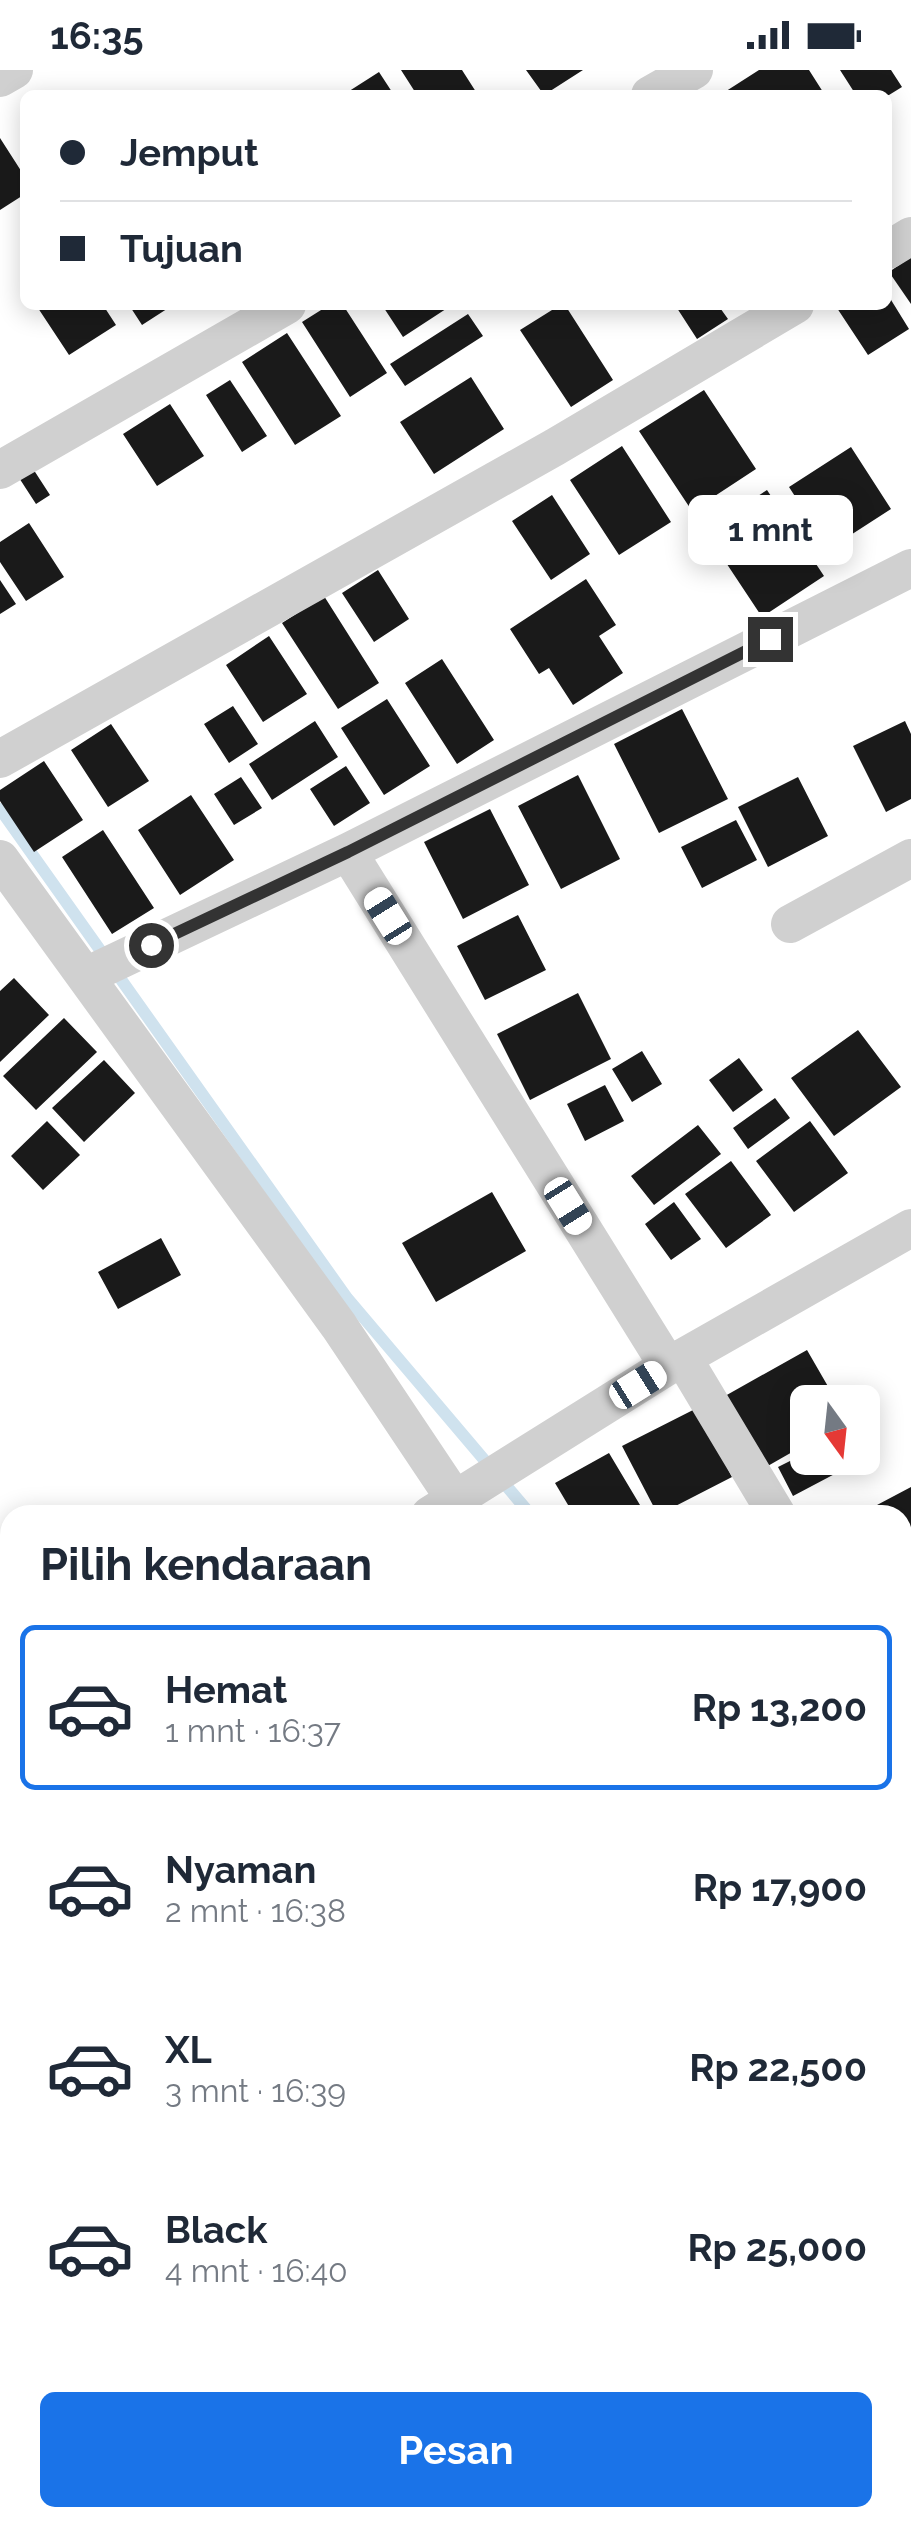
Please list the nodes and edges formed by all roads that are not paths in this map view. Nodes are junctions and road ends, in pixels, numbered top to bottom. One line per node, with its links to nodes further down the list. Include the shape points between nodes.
1 (14, 70): 3 (street)
2 (694, 70): 4 (street)
3 (0, 78)
4 (659, 90)
5 (278, 310): 7 (street)
6 (786, 310): 9 (street)
7 (0, 470)
8 (911, 568): 10 (street)
9 (0, 759)
10 (348, 852): 14 (street); 16 (street)
11 (911, 858): 13 (street)
12 (6, 881): 14 (street)
13 (790, 924)
14 (86, 976): 17 (street, via 339,1326)
15 (911, 1228): 16 (street)
16 (675, 1362): 18 (street); 19 (street)
17 (441, 1505)
18 (444, 1505)
19 (770, 1505)

